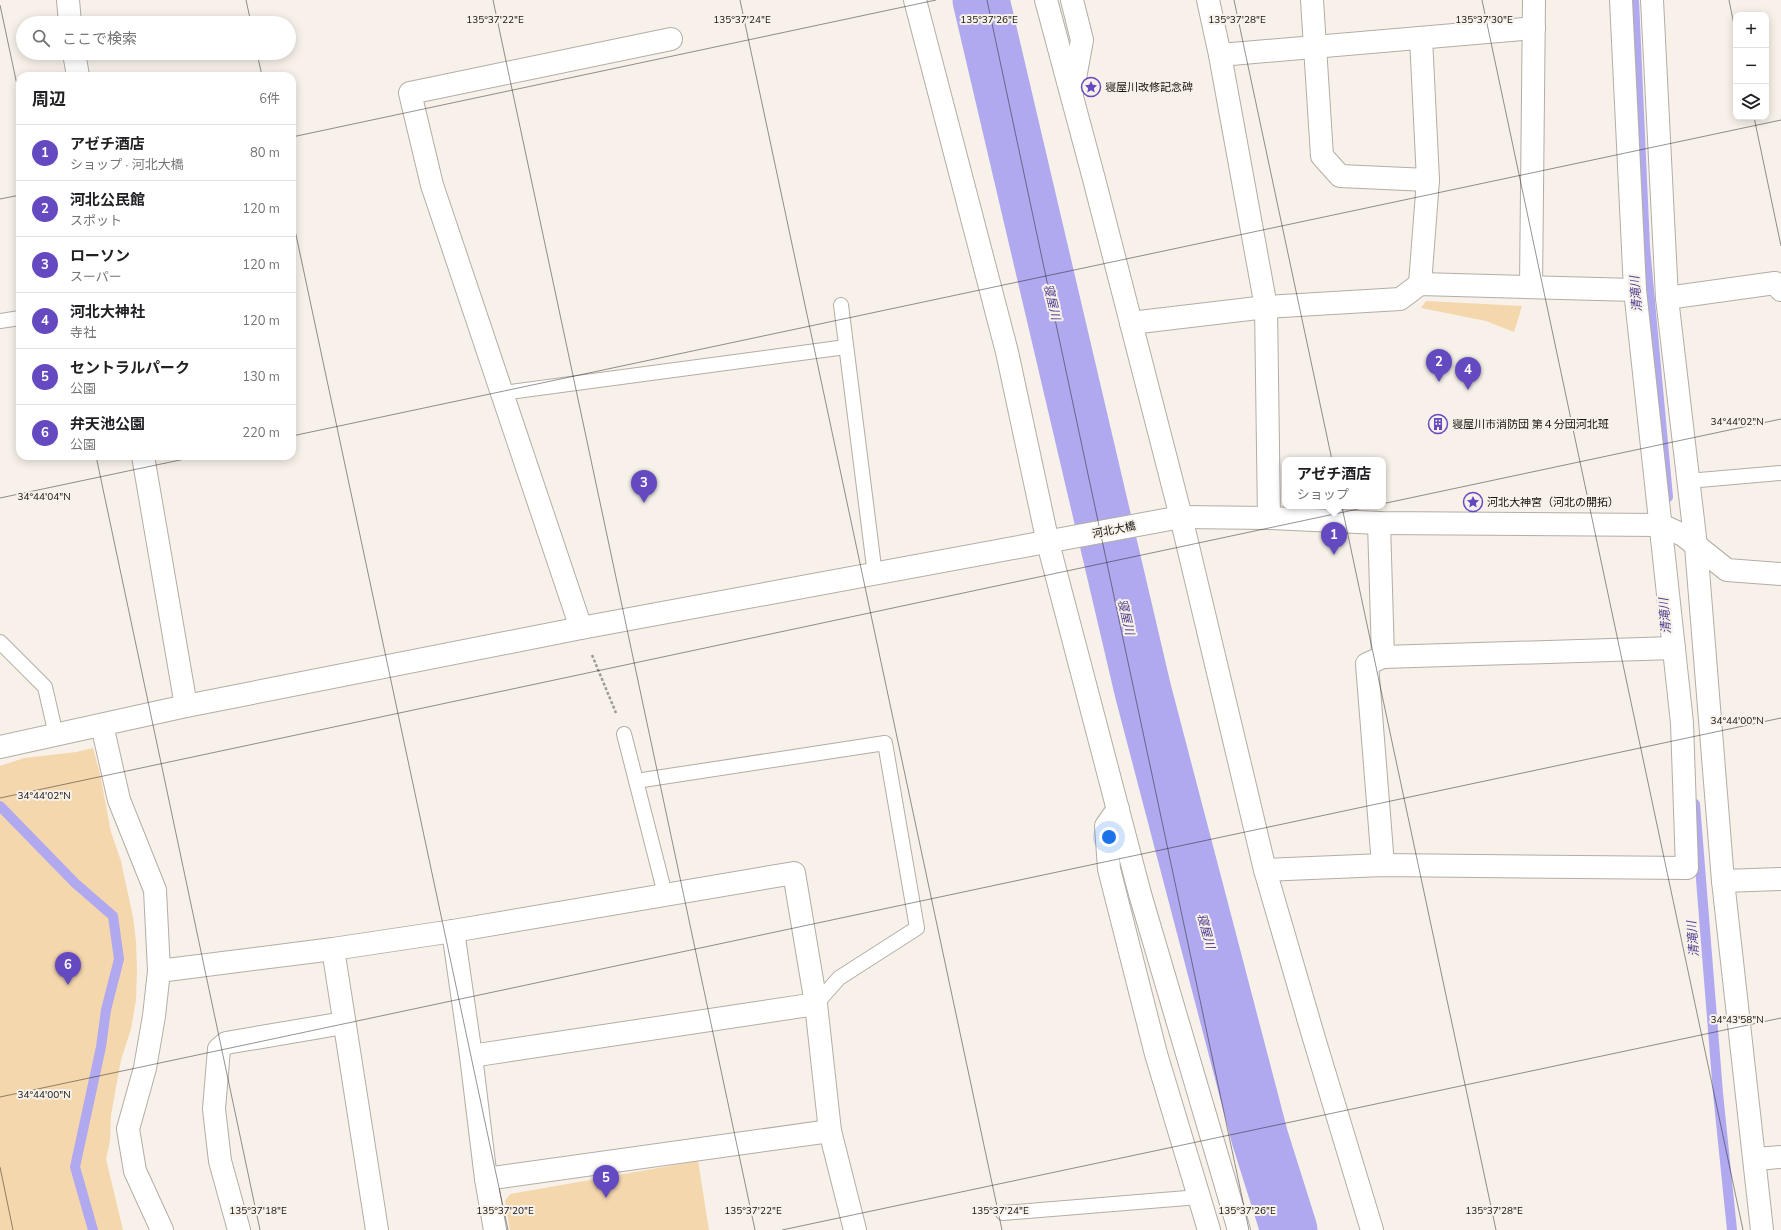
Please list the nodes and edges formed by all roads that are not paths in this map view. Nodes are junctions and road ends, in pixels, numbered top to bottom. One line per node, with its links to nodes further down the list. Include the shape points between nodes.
1 (68, 0): 10 (street)
2 (915, 0): 39 (street)
3 (1046, 0): 18 (street)
4 (1072, 0): 18 (street, via 1082,40)
5 (1208, 0): 15 (street)
6 (1312, 0): 14 (street)
7 (1534, 0): 11 (street)
8 (1621, 0): 22 (street)
9 (1652, 0): 24 (street)
10 (69, 16)
11 (1534, 28): 13 (street); 21 (street)
12 (671, 38): 31 (street, via 410,93 432,185)
13 (1421, 38): 14 (street); 19 (street)
14 (1315, 47): 15 (street); 19 (street, via 1322,156 1340,176)
15 (1220, 56): 26 (street)
16 (75, 60): 17 (street)
17 (77, 72)
18 (1072, 94): 29 (street)
19 (1428, 180): 20 (street)
20 (1420, 284): 21 (street); 26 (street, via 1400,299)
21 (1530, 287): 22 (street)
22 (1635, 290): 38 (street)
23 (1781, 290): 24 (street, via 1775,283)
24 (1667, 298): 34 (street)
25 (841, 305): 30 (lane)
26 (1266, 307): 29 (street); 35 (street)
27 (16, 319): 28 (lane)
28 (0, 321)
29 (1131, 323): 36 (street)
30 (846, 347): 31 (lane); 42 (lane)
31 (502, 393): 43 (street)
32 (144, 460): 47 (street)
33 (1781, 473): 34 (lane)
34 (1688, 481): 40 (street)
35 (1269, 518): 36 (street, 河北大橋); 37 (street, 河北大橋)
36 (1174, 519): 39 (street, 河北大橋); 55 (street)
37 (1379, 523): 38 (street, 河北大橋); 46 (street)
38 (1661, 525): 40 (street, via 1682,535); 45 (street)
39 (1055, 542): 42 (street, 河北大橋); 53 (street)
40 (1696, 546): 41 (street, via 1727,570); 57 (street)
41 (1781, 574)
42 (875, 575): 43 (street, 河北大橋)
43 (582, 628): 47 (street, 河北大橋)
44 (0, 642): 50 (lane, via 45,687)
45 (1674, 648): 46 (street); 54 (street, via 1682,723 1686,868)
46 (1383, 657): 54 (street, via 1367,664)
47 (186, 706): 48 (street, 河北大橋)
48 (102, 725): 50 (street, 河北大橋); 61 (street, via 119,800 155,890)
49 (624, 734): 52 (lane)
50 (56, 735): 51 (street, 河北大橋)
51 (0, 747)
52 (636, 781): 58 (lane); 62 (lane, via 885,743 916,928 839,978)
53 (1118, 809): 69 (street, via 1106,826 1109,869 1156,1054); 77 (street, via 1140,894)
54 (1383, 865): 55 (street)
55 (1265, 870): 78 (street)
56 (1781, 879): 57 (street)
57 (1723, 881): 67 (street)
58 (665, 894): 59 (street); 62 (street, via 794,873)
59 (453, 931): 60 (street); 64 (street)
60 (334, 949): 61 (street); 63 (street)
61 (159, 971): 71 (street, via 145,1068 128,1129 135,1171)
62 (816, 1004): 64 (street); 65 (street)
63 (344, 1023): 72 (street, via 226,1043 219,1050 214,1109 220,1161); 73 (street)
64 (471, 1056): 68 (street)
65 (830, 1131): 68 (street); 75 (street)
66 (1781, 1157): 67 (street)
67 (1756, 1159): 79 (street)
68 (486, 1179): 74 (street)
69 (1199, 1197): 70 (lane); 76 (street)
70 (1003, 1213)
71 (162, 1230)
72 (239, 1230)
73 (377, 1230)
74 (495, 1230)
75 (854, 1230)
76 (1209, 1230)
77 (1239, 1230)
78 (1372, 1230)
79 (1762, 1230)

